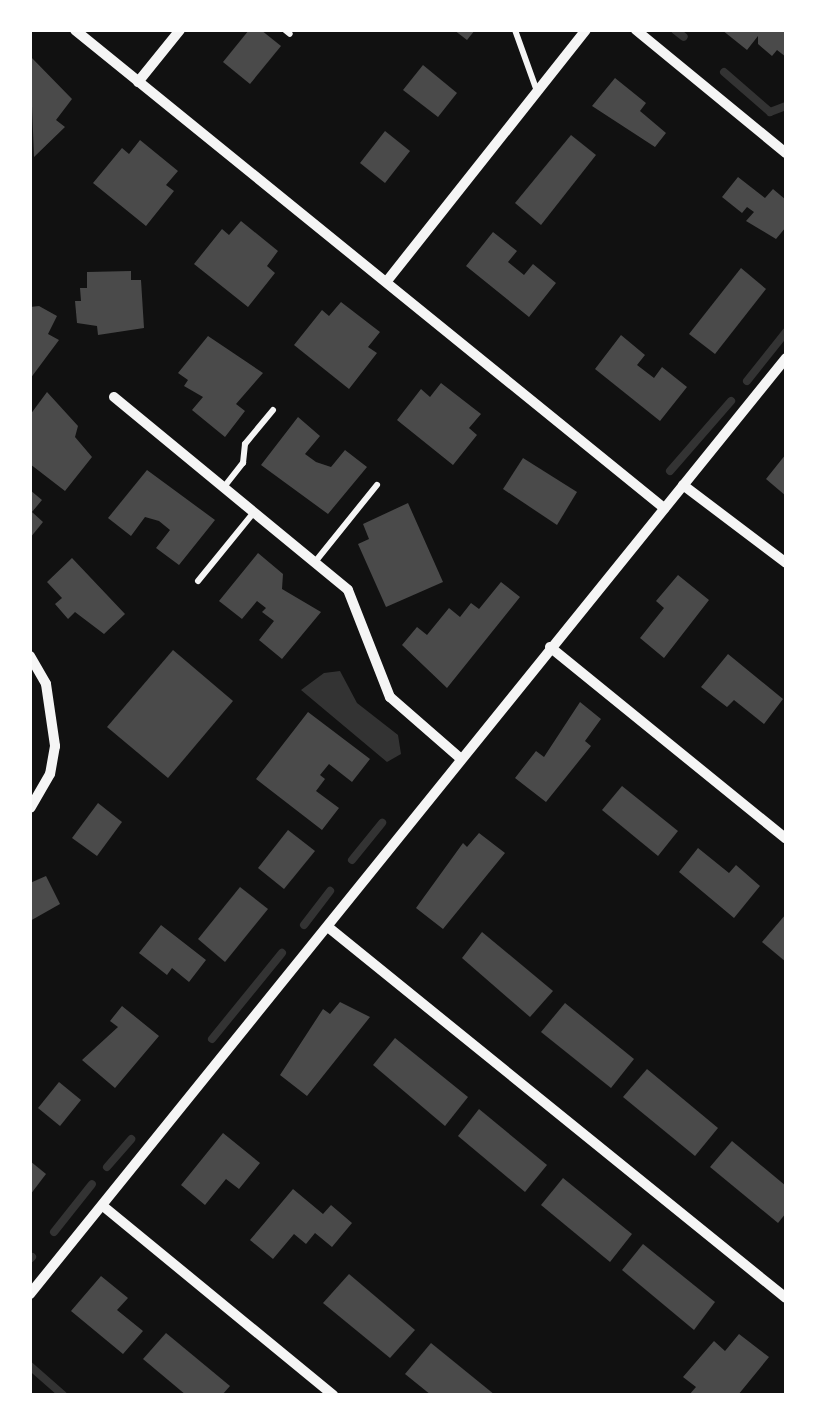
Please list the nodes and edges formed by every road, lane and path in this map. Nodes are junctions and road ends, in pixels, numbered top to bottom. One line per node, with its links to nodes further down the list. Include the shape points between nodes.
1 (75, 30): 6 (street)
2 (180, 30): 6 (street)
3 (515, 30): 7 (lane)
4 (586, 30): 7 (street)
5 (636, 30): 8 (street)
6 (138, 82): 9 (street)
7 (538, 92): 9 (street)
8 (786, 153)
9 (387, 282): 16 (street)
10 (786, 358): 13 (street)
11 (114, 397): 15 (street)
12 (273, 410): 15 (lane, via 245,444 242,463)
13 (683, 484): 16 (street); 19 (street)
14 (377, 485): 18 (lane)
15 (224, 486): 17 (street)
16 (664, 508): 21 (street)
17 (254, 512): 18 (street); 20 (lane)
18 (316, 562): 23 (street, via 348,590 390,697)
19 (786, 563)
20 (198, 581)
21 (550, 647): 23 (street); 25 (street)
22 (30, 656): 24 (street, via 46,684 55,746 50,774)
23 (462, 758): 26 (street)
24 (30, 808)
25 (786, 839)
26 (328, 927): 27 (street); 29 (street)
27 (103, 1206): 28 (street); 30 (street)
28 (30, 1294)
29 (786, 1298)
30 (333, 1395)

